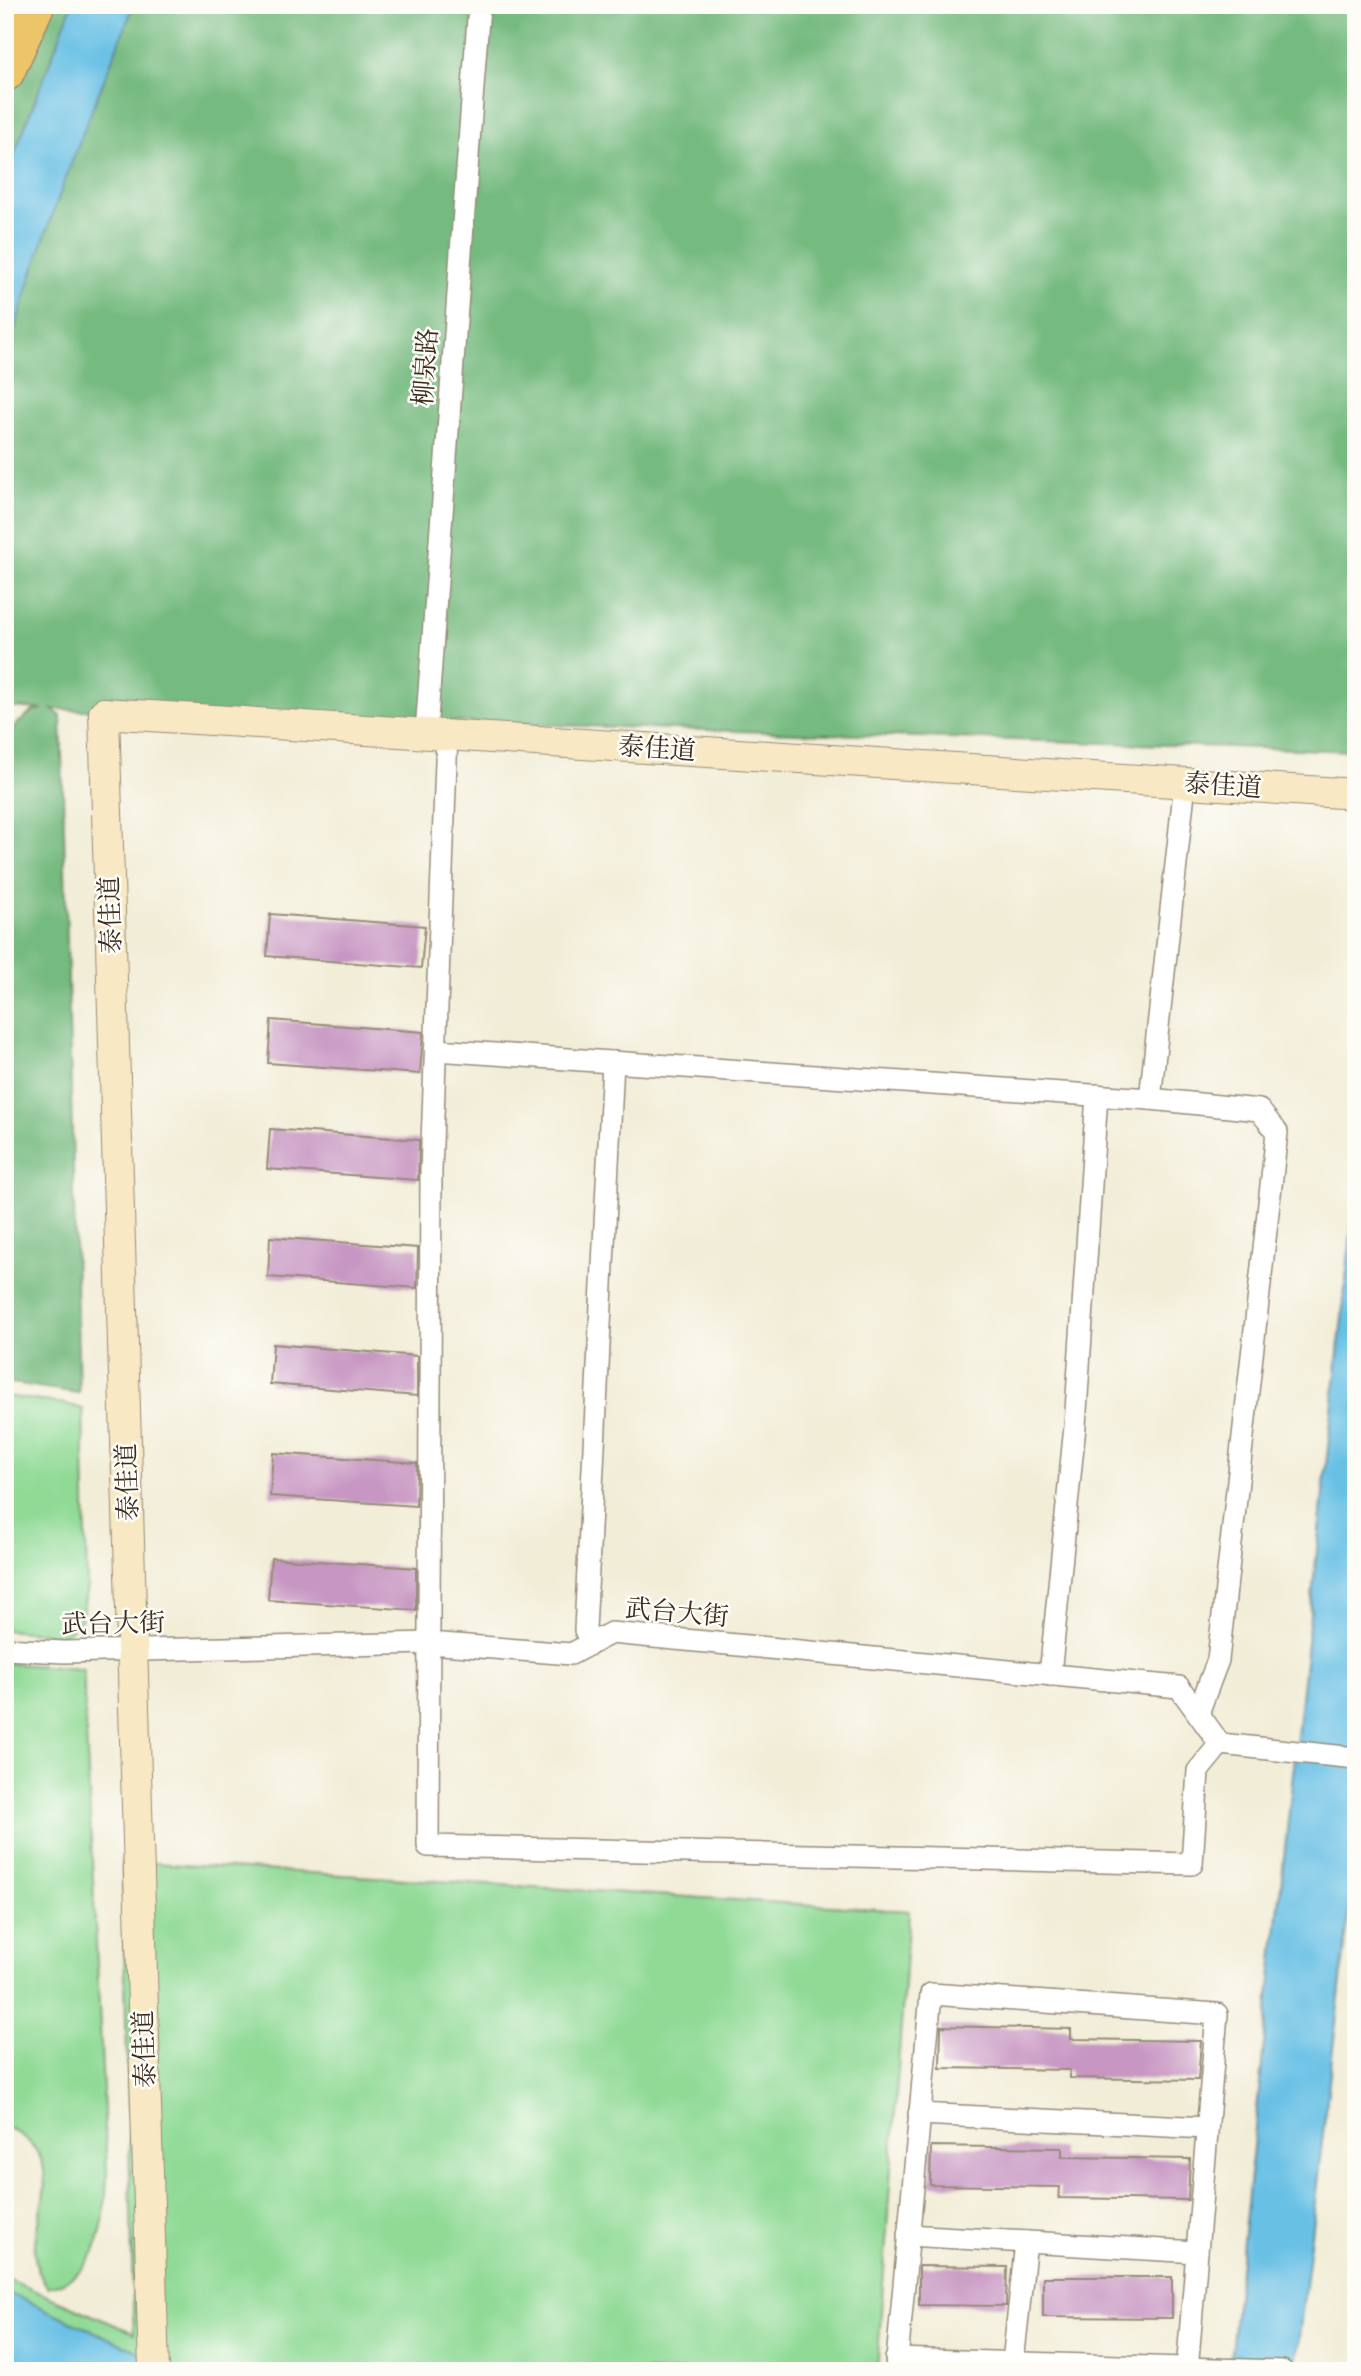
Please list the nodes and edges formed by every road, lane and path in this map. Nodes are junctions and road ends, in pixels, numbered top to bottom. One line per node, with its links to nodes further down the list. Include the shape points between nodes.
1 (36, 5): 3 (highway)
2 (479, 5): 4 (street, 柳泉路)
3 (5, 72)
4 (436, 733): 5 (street, 泰佳道); 7 (street, 柳泉路); 14 (street, 泰佳道, via 104,713)
5 (1185, 783): 6 (street, 泰佳道); 10 (street)
6 (1356, 794)
7 (436, 1049): 8 (street); 11 (street, 柳泉路, via 430,1185)
8 (612, 1062): 9 (street); 12 (street, via 587,1574 585,1630)
9 (1097, 1095): 10 (street); 15 (street, via 1075,1426)
10 (1150, 1098): 16 (street, via 1259,1110 1277,1132 1218,1660)
11 (429, 1643): 12 (street, 武台大街, via 571,1654); 14 (street, 武台大街); 17 (street, 柳泉路, via 428,1846 1192,1864 1198,1770)
12 (591, 1643): 15 (street, 武台大街, via 611,1633)
13 (5, 1649): 14 (street, 武台大街)
14 (132, 1651): 27 (street, 泰佳道)
15 (1050, 1675): 16 (street, 武台大街, via 1179,1687)
16 (1198, 1713): 17 (street, 武台大街)
17 (1220, 1744): 18 (street)
18 (1356, 1758)
19 (919, 2113): 20 (street); 20 (street, via 931,1994 1217,2014); 21 (street)
20 (1207, 2128): 23 (street)
21 (908, 2235): 22 (street); 24 (street)
22 (1026, 2242): 23 (street); 25 (street)
23 (1197, 2252): 26 (street)
24 (896, 2365): 25 (street)
25 (1012, 2367): 26 (street)
26 (1188, 2369): 28 (street)
27 (154, 2371)
28 (1282, 2371)

